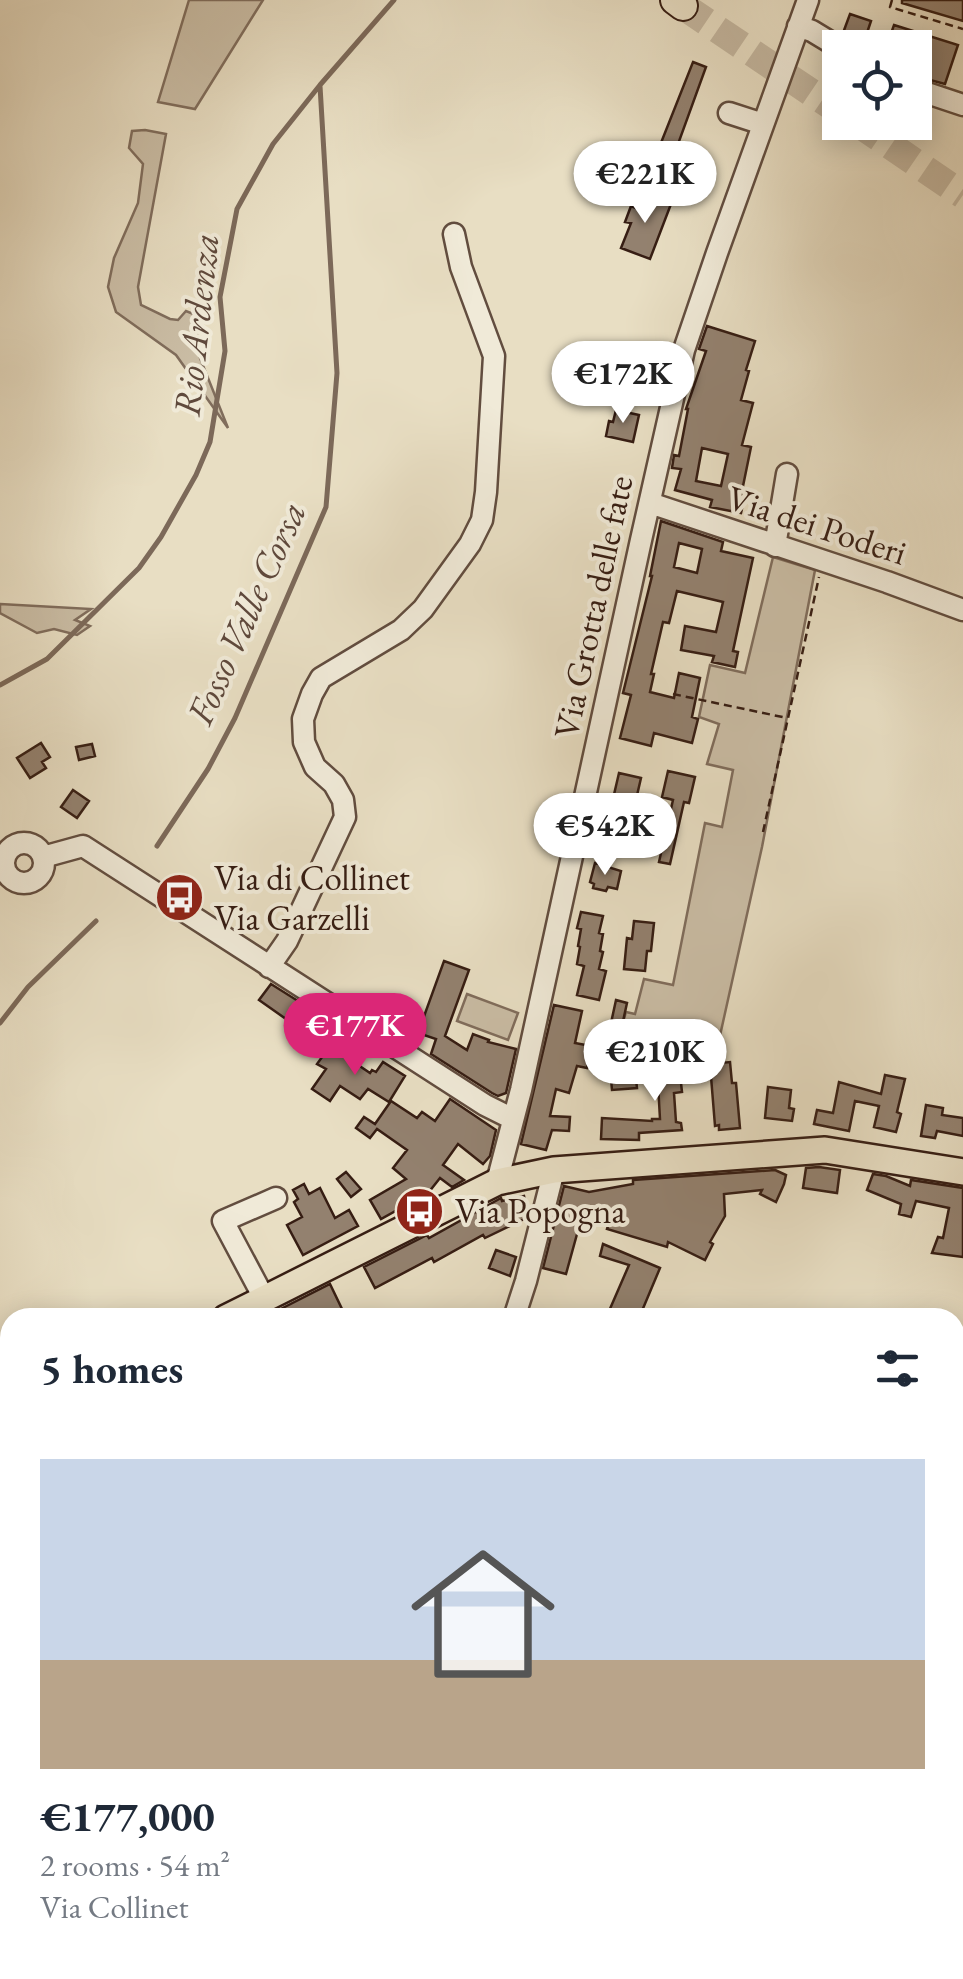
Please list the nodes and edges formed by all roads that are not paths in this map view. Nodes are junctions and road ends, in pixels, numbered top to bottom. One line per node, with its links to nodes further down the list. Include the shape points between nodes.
1 (808, 0): 2 (street, Via Grotta delle fate)
2 (798, 26): 3 (street); 7 (street, Via Grotta delle fate)
3 (822, 37)
4 (932, 95): 5 (street)
5 (963, 105)
6 (729, 113): 7 (street)
7 (763, 124): 10 (street, Via Grotta delle fate, via 711,251)
8 (454, 234): 16 (street, via 494,356 482,520 423,609 321,678 312,694 304,742 343,800 345,816)
9 (788, 474): 11 (street)
10 (650, 504): 11 (street, Via dei Poderi); 17 (street, Via Grotta delle fate, via 569,895)
11 (775, 546): 12 (street, Via dei Poderi)
12 (963, 610)
13 (4, 844): 14 (street, via 32,844); 15 (street)
14 (43, 857): 15 (street, via 35,880); 16 (street, via 83,846)
15 (6, 884)
16 (270, 967): 17 (street)
17 (513, 1119): 20 (street, Via Grotta delle fate)
18 (554, 1170): 19 (main road, via 825,1150); 20 (main road); 24 (street)
19 (963, 1172)
20 (497, 1182): 22 (main road)
21 (276, 1198): 22 (street, via 223,1222)
22 (264, 1298): 23 (main road)
23 (245, 1308)
24 (517, 1308)

